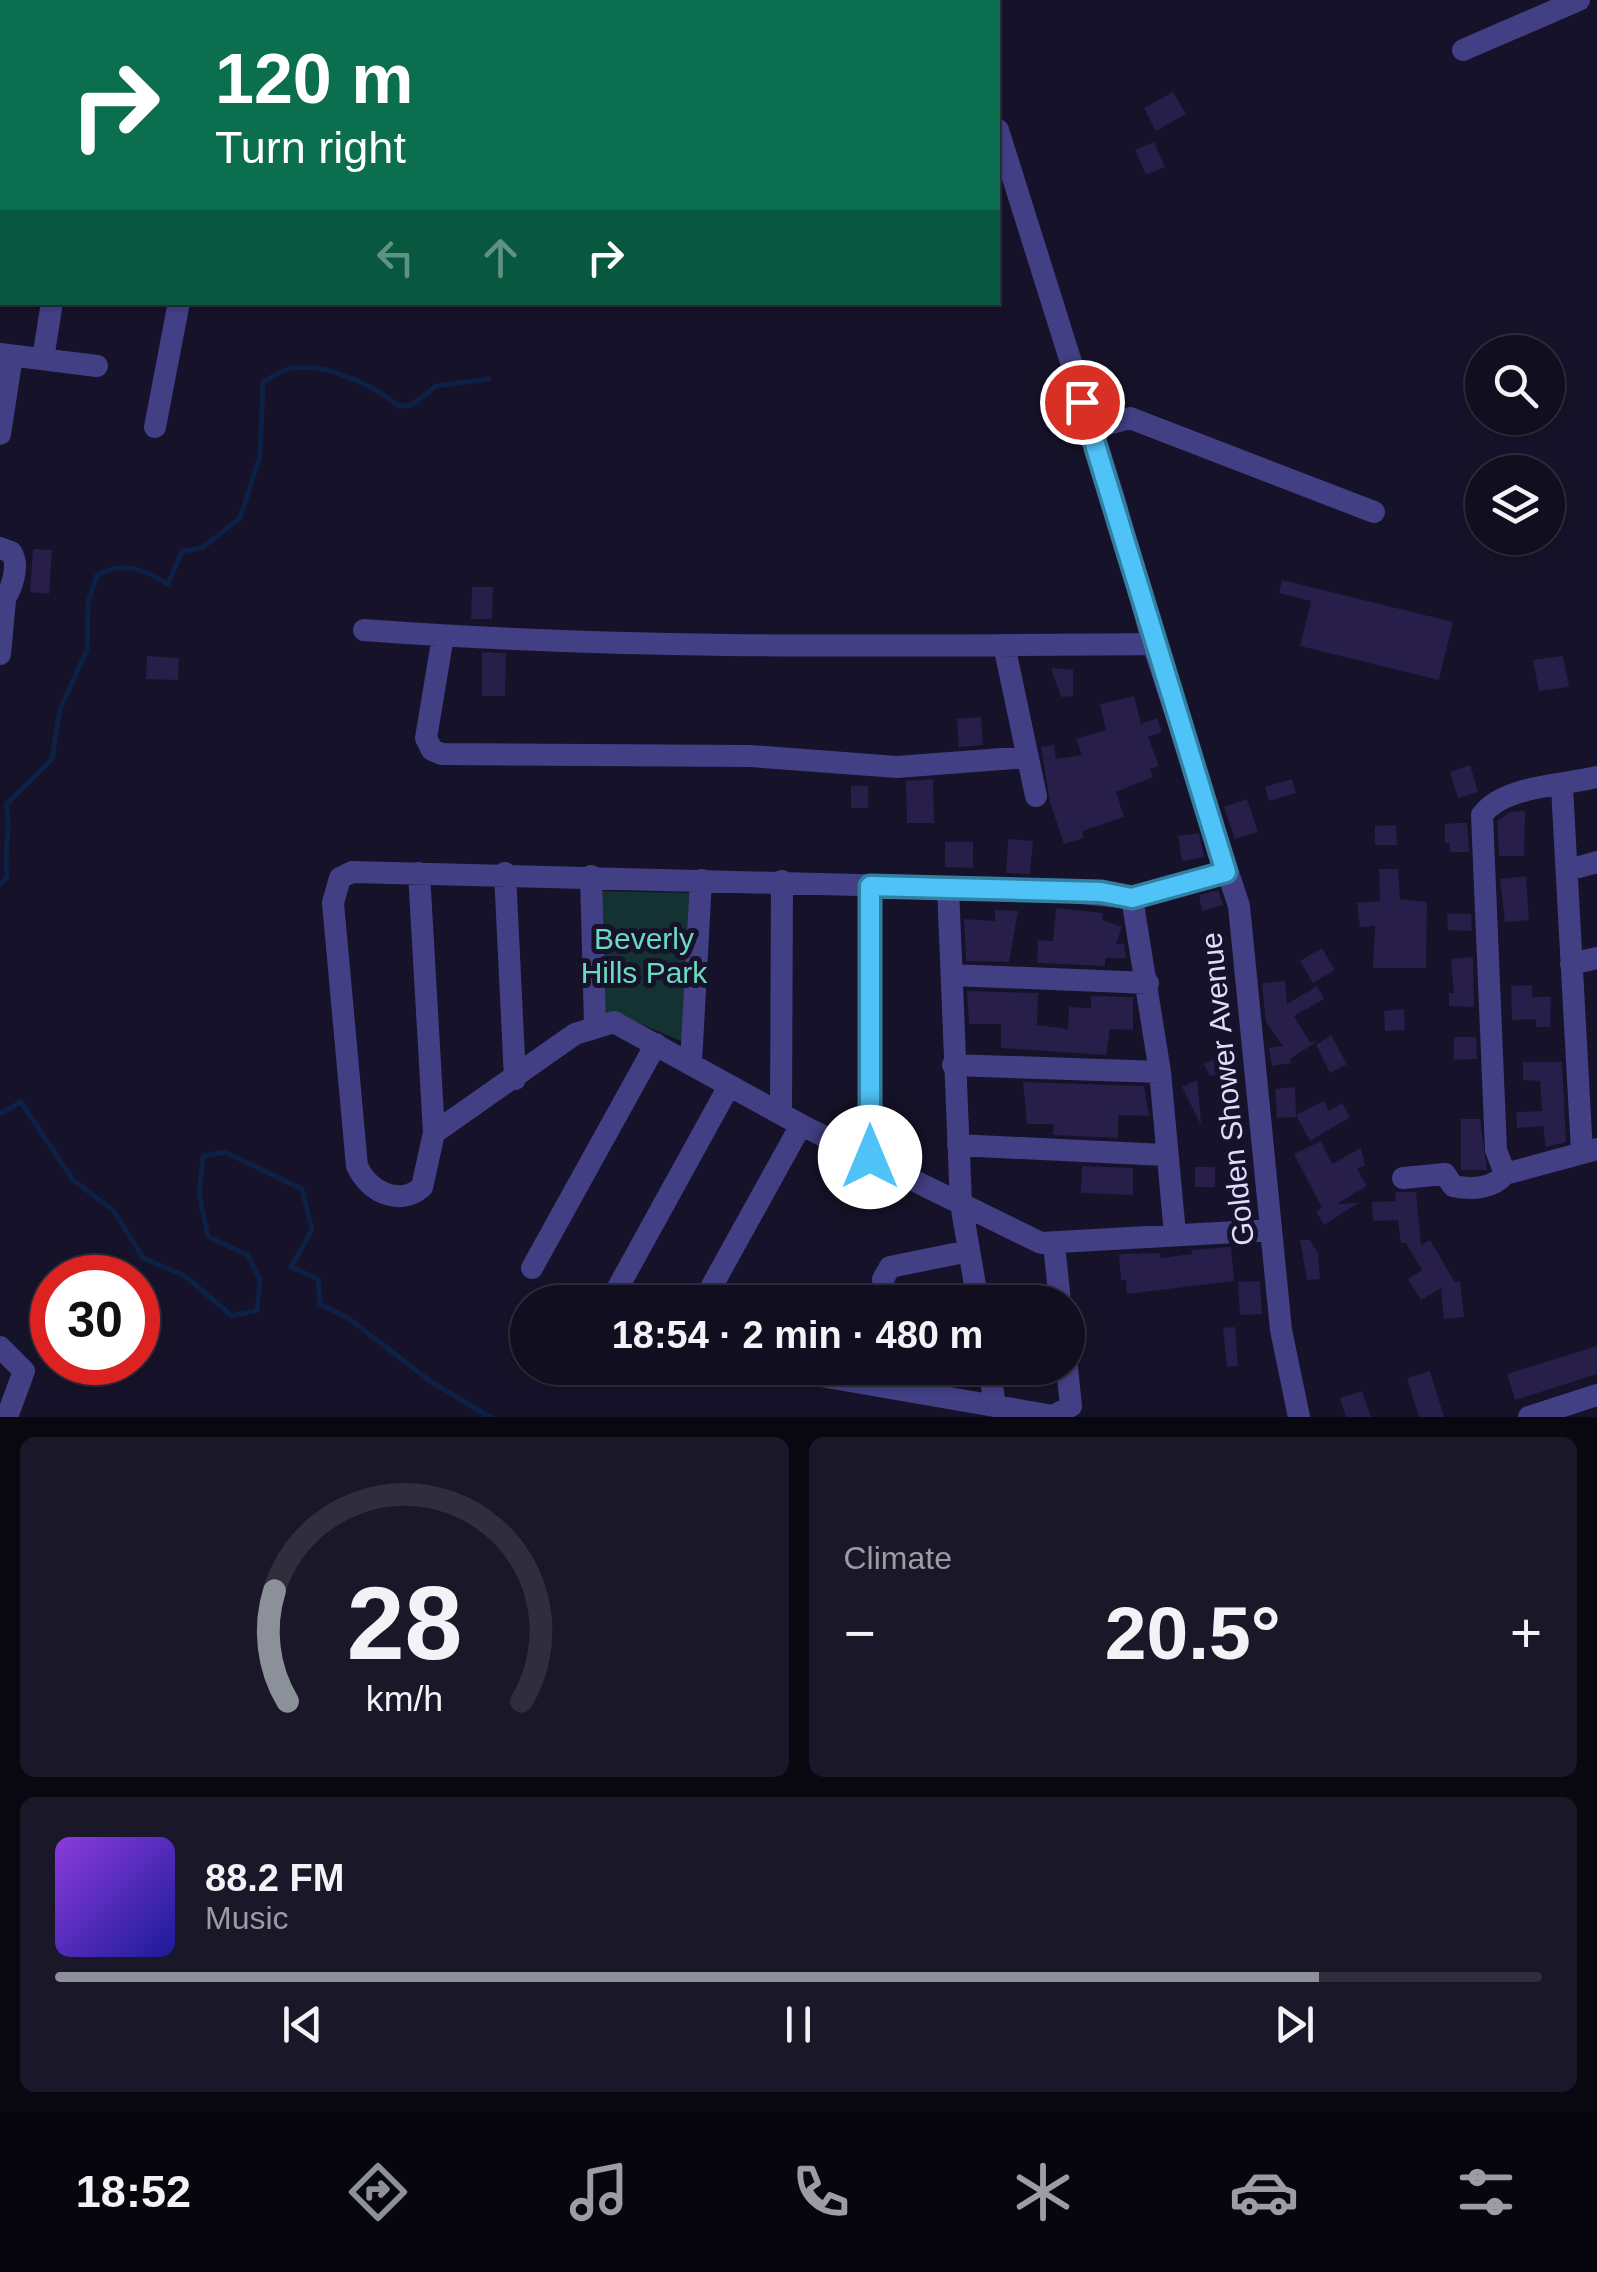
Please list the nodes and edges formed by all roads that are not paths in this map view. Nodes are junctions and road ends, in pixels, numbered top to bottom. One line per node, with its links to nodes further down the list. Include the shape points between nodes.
1 (1579, 0): 2 (street)
2 (1463, 50)
3 (1000, 140): 11 (street, Golden Shower Avenue)
4 (52, 305): 7 (street)
5 (178, 305): 10 (street)
6 (6, 355): 7 (street); 9 (street)
7 (43, 359): 8 (street)
8 (97, 366)
9 (0, 427)
10 (155, 427)
11 (1090, 429): 12 (street, via 1130,418); 17 (street, Golden Shower Avenue)
12 (1374, 512)
13 (0, 548): 14 (street, via 15,556)
14 (2, 602): 19 (street)
15 (364, 630): 16 (street)
16 (444, 636): 18 (street); 20 (street, via 426,738 442,754 750,756 897,767)
17 (1153, 644): 18 (street); 26 (street, Golden Shower Avenue)
18 (1004, 645): 20 (street)
19 (0, 654)
20 (1028, 758): 23 (street)
21 (1597, 778): 22 (street)
22 (1562, 787): 25 (street); 53 (street, via 1502,798 1482,816 1496,1150)
23 (1036, 796)
24 (1597, 862): 25 (street)
25 (1568, 870): 36 (street)
26 (1226, 872): 34 (street); 56 (street, Golden Shower Avenue, via 1239,906)
27 (419, 873): 28 (street); 48 (street); 48 (street, via 352,872 340,878 332,903 357,1166 364,1182 396,1196 415,1193)
28 (504, 873): 29 (street); 45 (street)
29 (591, 876): 30 (street); 39 (street)
30 (701, 880): 31 (street); 42 (street)
31 (782, 881): 32 (street); 47 (street)
32 (870, 886): 33 (street); 52 (street)
33 (948, 887): 34 (street); 37 (street)
34 (1132, 898): 38 (street)
35 (1597, 958): 36 (street)
36 (1570, 964): 41 (street)
37 (953, 975): 38 (street); 43 (street)
38 (1148, 984): 44 (street)
39 (595, 1025): 40 (street, via 624,1025); 45 (street)
40 (656, 1044): 42 (street); 60 (street)
41 (1586, 1060): 50 (street)
42 (691, 1063): 46 (street)
43 (954, 1064): 44 (street); 49 (street)
44 (1160, 1072): 51 (street)
45 (515, 1079): 48 (street)
46 (729, 1086): 47 (street); 61 (street)
47 (791, 1119): 52 (street); 62 (street)
48 (434, 1133)
49 (958, 1145): 51 (street); 55 (street)
50 (1590, 1151): 53 (street)
51 (1164, 1155): 57 (street)
52 (870, 1157): 55 (street)
53 (1505, 1174): 54 (street, via 1471,1188 1453,1186 1444,1174)
54 (1403, 1178)
55 (961, 1204): 58 (street); 59 (street)
56 (1271, 1230): 57 (street); 73 (street, Golden Shower Avenue, via 1280,1330)
57 (1175, 1234): 58 (street)
58 (1054, 1244): 65 (street)
59 (969, 1250): 63 (street, via 890,1267); 64 (street)
60 (532, 1268)
61 (619, 1285)
62 (711, 1285)
63 (884, 1285)
64 (975, 1285)
65 (1058, 1285)
66 (0, 1347): 72 (street, via 24,1371)
67 (922, 1385): 71 (street)
68 (991, 1385): 71 (street)
69 (1068, 1385): 71 (street, via 1070,1406 1062,1414)
70 (1597, 1395): 74 (street)
71 (995, 1405)
72 (7, 1417)
73 (1300, 1417)
74 (1529, 1417)

